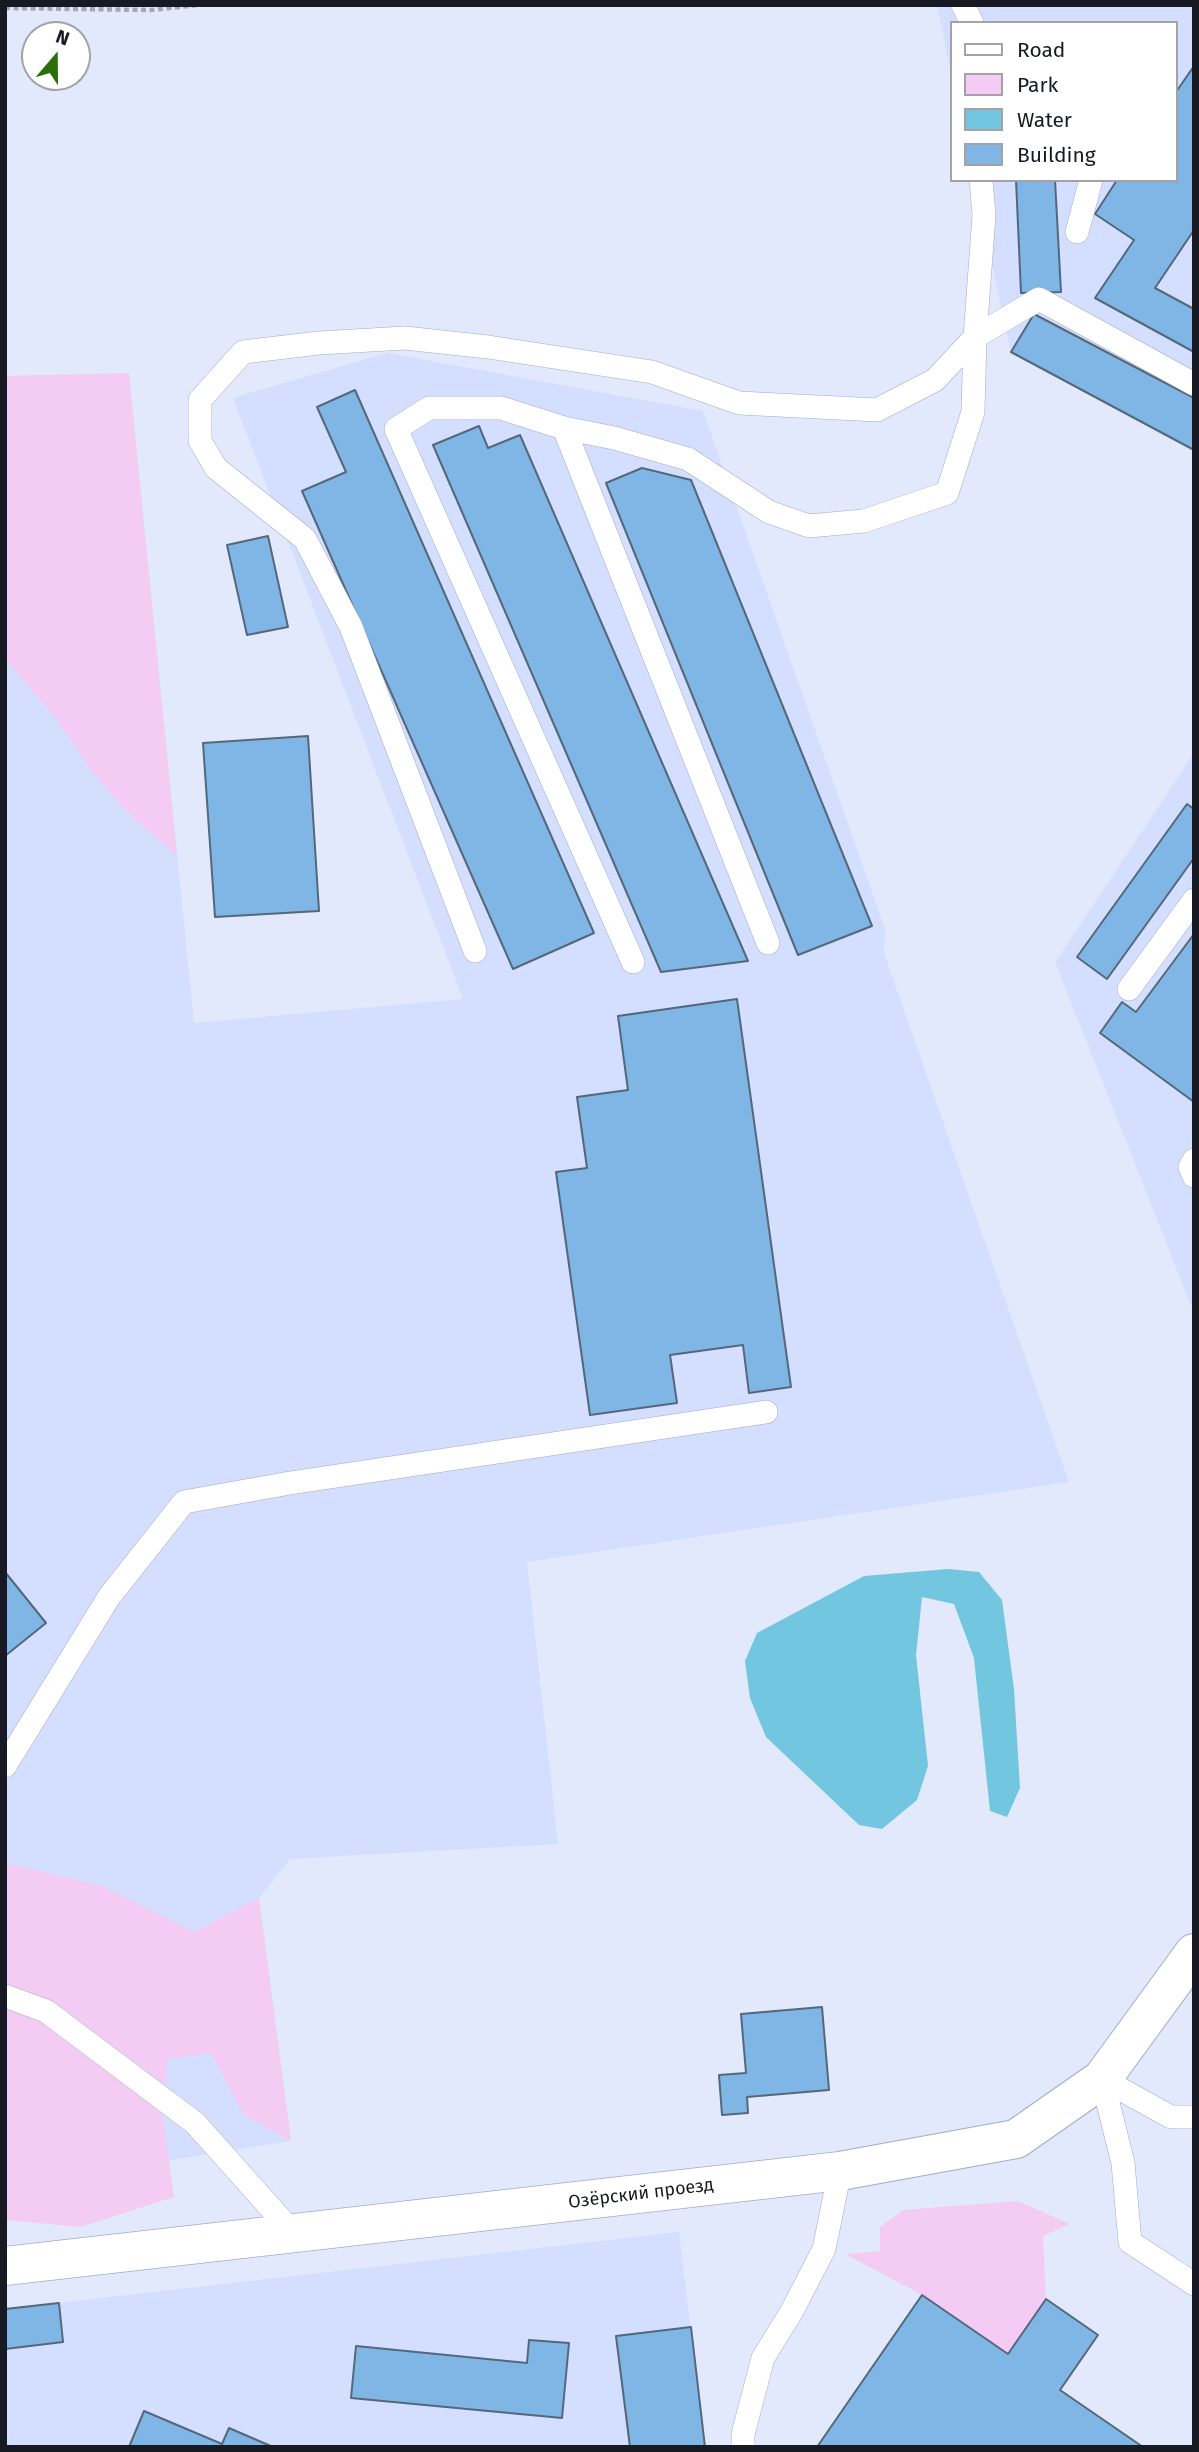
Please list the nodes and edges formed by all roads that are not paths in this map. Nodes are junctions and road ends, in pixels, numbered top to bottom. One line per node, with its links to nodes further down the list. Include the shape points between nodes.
1 (963, 5): 2 (lane)
2 (971, 21)
3 (981, 182): 6 (lane, via 984,215)
4 (1090, 182): 5 (lane)
5 (1077, 232)
6 (975, 337): 7 (lane, via 1039,299); 8 (lane, via 973,412 947,493 864,521 809,526 769,512 688,459); 11 (lane, via 935,380 877,410 739,403 652,372 405,338 243,352 200,400 200,441 216,468 305,540 351,627)
7 (1194, 384)
8 (564, 428): 10 (lane); 12 (lane, via 501,408 429,408 396,429)
9 (1194, 900): 13 (lane)
10 (768, 943)
11 (475, 951)
12 (633, 962)
13 (1129, 989)
14 (1194, 1160): 15 (lane)
15 (1194, 1176)
16 (766, 1412): 17 (lane, via 184,1502 109,1597)
17 (5, 1766)
18 (1194, 1953): 20 (street, Озёрский проезд)
19 (5, 1996): 23 (lane, via 46,2011 195,2123)
20 (1102, 2079): 21 (lane, via 1171,2117); 22 (street, Озёрский проезд, via 1016,2139); 25 (lane, via 1123,2162 1130,2242)
21 (1194, 2117)
22 (840, 2171): 23 (street, Озёрский проезд); 26 (lane, via 824,2249 762,2358)
23 (294, 2234): 24 (street, Озёрский проезд)
24 (5, 2266)
25 (1194, 2284)
26 (743, 2447)

